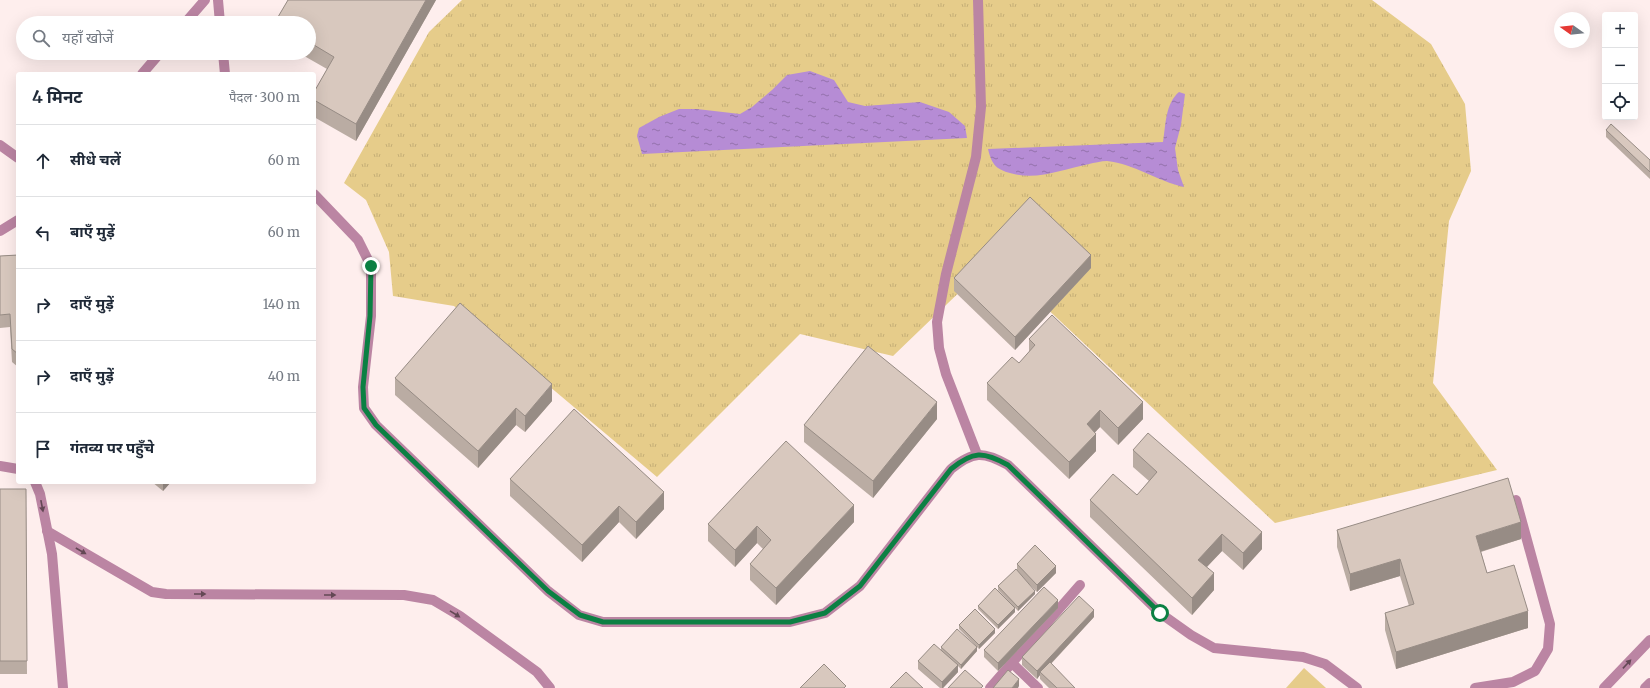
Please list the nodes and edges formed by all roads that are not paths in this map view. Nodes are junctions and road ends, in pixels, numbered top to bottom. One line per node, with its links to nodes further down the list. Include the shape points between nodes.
1 (205, 0): 4 (street)
2 (218, 0): 5 (street)
3 (978, 0): 15 (street, via 981,107 976,157 946,274 937,322 939,348 946,374)
4 (191, 16)
5 (219, 16)
6 (154, 60): 8 (street)
7 (224, 60): 9 (street)
8 (144, 72)
9 (225, 72)
10 (0, 145): 11 (street)
11 (16, 157)
12 (316, 196): 15 (street, via 358,240 371,266 370,316 363,387 364,408 376,425 548,591 580,615 603,622 790,622 825,613 860,586 951,469 963,459)
13 (16, 221): 14 (street)
14 (0, 231)
15 (977, 454): 29 (street, via 992,456 1008,465 1160,613 1191,636 1214,648 1303,657 1325,664)
16 (0, 466): 17 (street)
17 (16, 469)
18 (36, 484): 20 (street, one-way to 20)
19 (1516, 500): 30 (street, via 1550,624 1548,649 1535,670 1512,682)
20 (47, 531): 25 (street, via 52,554); 26 (street, one-way to 26, via 152,592 404,595 433,600 460,616 537,672)
21 (1080, 585): 23 (street)
22 (1650, 640): 31 (street, one-way to 22)
23 (1012, 663): 27 (street); 28 (street)
24 (1650, 683): 32 (street)
25 (63, 688)
26 (550, 688)
27 (990, 688)
28 (1038, 688)
29 (1357, 688)
30 (1475, 688)
31 (1604, 688)
32 (1645, 688)

